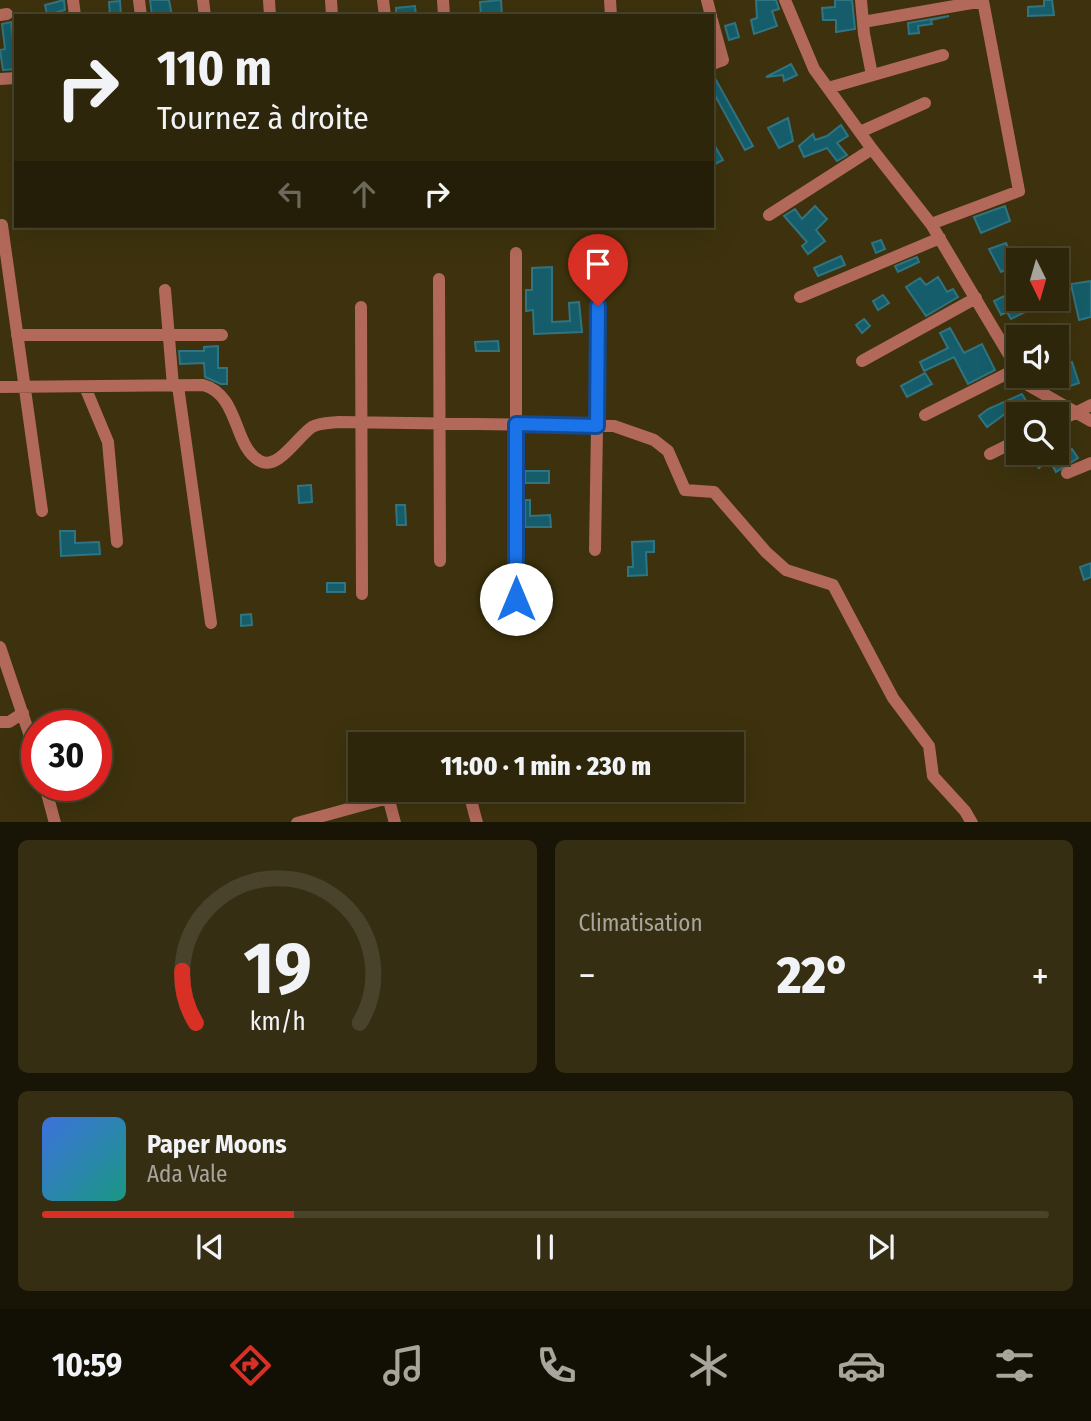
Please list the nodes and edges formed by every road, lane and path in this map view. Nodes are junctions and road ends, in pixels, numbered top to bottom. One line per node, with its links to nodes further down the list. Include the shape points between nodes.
1 (785, 0): 8 (street, via 814,69)
2 (862, 0): 3 (street)
3 (863, 22): 7 (street); 13 (street, via 983,1 1019,191)
4 (714, 29): 6 (street, via 723,60)
5 (943, 55): 7 (street)
6 (714, 63)
7 (872, 75): 8 (street)
8 (828, 88): 10 (street)
9 (925, 103): 10 (street)
10 (860, 132): 11 (street)
11 (872, 149): 12 (street); 13 (street)
12 (769, 215)
13 (932, 224): 15 (street)
14 (2, 225): 24 (street)
15 (940, 238): 19 (street); 20 (street)
16 (516, 253): 43 (street)
17 (439, 279): 42 (street)
18 (165, 290): 26 (street)
19 (800, 297)
20 (975, 298): 28 (street); 29 (street)
21 (598, 306): 44 (street)
22 (361, 307): 41 (street)
23 (0, 315): 24 (street)
24 (15, 315): 25 (street)
25 (17, 335): 26 (street); 34 (street)
26 (169, 335): 27 (street); 31 (street)
27 (222, 335)
28 (1006, 349)
29 (862, 361)
30 (1006, 375): 38 (street)
31 (176, 386): 33 (street); 41 (street, via 214,388 227,403 250,452 268,463 276,461 313,426); 55 (street)
32 (0, 387): 34 (street)
33 (85, 387): 34 (street); 50 (street, via 108,442)
34 (25, 388): 49 (street)
35 (1033, 388): 37 (street)
36 (1091, 405): 37 (street)
37 (1077, 412): 39 (street); 40 (street)
38 (925, 415)
39 (1069, 416)
40 (1091, 421)
41 (361, 422): 42 (street); 53 (street)
42 (440, 423): 43 (street); 52 (street)
43 (516, 424): 44 (street); 54 (street)
44 (597, 426): 51 (street); 68 (street, via 614,426 654,440 668,451 685,490 714,492 786,570 833,586 893,698 929,746 933,776)
45 (1006, 446): 46 (street)
46 (990, 454)
47 (1091, 463): 48 (street)
48 (1067, 473)
49 (42, 512)
50 (117, 542)
51 (595, 550)
52 (440, 561)
53 (362, 594)
54 (516, 599)
55 (211, 623)
56 (0, 647): 57 (street)
57 (22, 710)
58 (21, 714): 59 (street)
59 (0, 722)
60 (49, 801): 64 (street)
61 (362, 802): 65 (street)
62 (390, 802): 66 (street)
63 (472, 802): 67 (street)
64 (55, 822)
65 (297, 822)
66 (395, 822)
67 (477, 822)
68 (972, 822)

